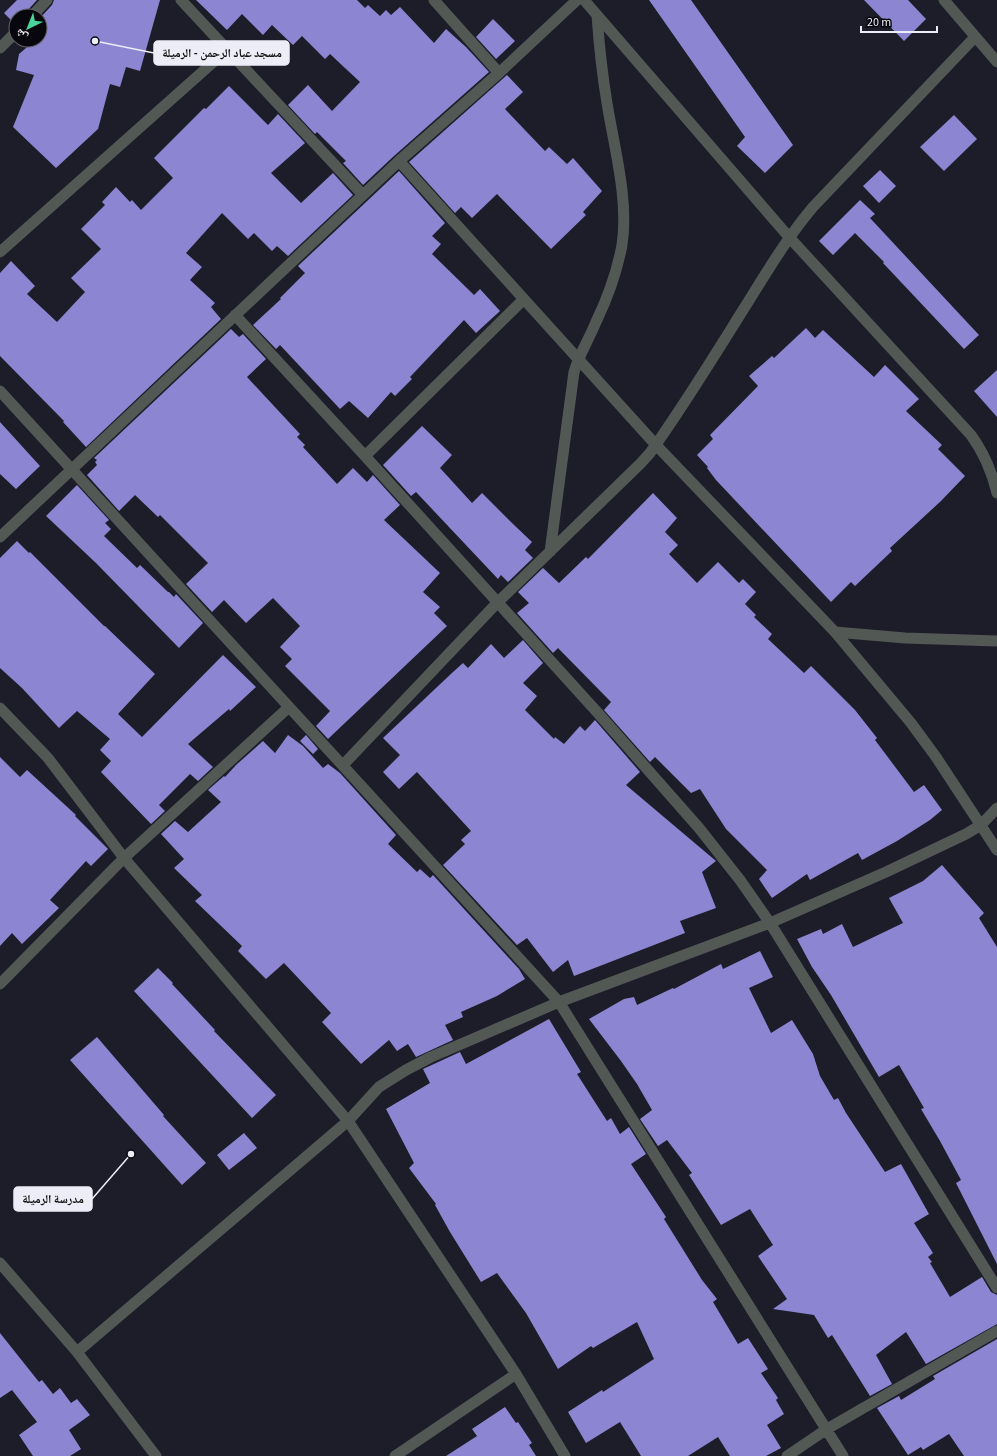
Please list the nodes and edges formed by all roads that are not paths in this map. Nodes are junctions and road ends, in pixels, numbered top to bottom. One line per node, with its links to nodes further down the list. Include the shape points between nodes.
1 (47, 0): 7 (street)
2 (181, 0): 12 (street)
3 (434, 0): 14 (street)
4 (577, 0): 14 (street)
5 (584, 0): 8 (street)
6 (944, 0): 9 (street)
7 (40, 8)
8 (597, 15): 17 (street); 21 (street, via 604,88 624,211 617,269 609,294)
9 (975, 37): 13 (street); 17 (street, via 813,207)
10 (8, 40): 11 (street)
11 (0, 48)
12 (228, 49): 16 (street); 18 (street)
13 (997, 62)
14 (499, 73): 15 (street)
15 (399, 161): 16 (street); 19 (street)
16 (363, 195): 20 (street)
17 (789, 237): 23 (street); 26 (street, via 971,436 993,476)
18 (0, 252)
19 (524, 299): 21 (street); 24 (street)
20 (235, 315): 24 (street); 25 (street)
21 (578, 360): 23 (street); 28 (street, via 574,372)
22 (0, 391): 25 (street)
23 (656, 445): 28 (street, via 641,463); 30 (street)
24 (365, 456): 29 (street)
25 (72, 469): 27 (street); 32 (street)
26 (997, 493)
27 (0, 537)
28 (550, 552): 29 (street)
29 (497, 603): 34 (street); 39 (street, via 699,828)
30 (835, 632): 31 (street); 36 (street, via 911,723)
31 (997, 641)
32 (289, 707): 34 (street); 38 (street)
33 (0, 708): 38 (street, via 51,762)
34 (343, 764): 41 (street)
35 (997, 808): 36 (street)
36 (981, 825): 37 (street); 39 (street, via 929,853)
37 (997, 850)
38 (124, 858): 40 (street); 42 (street)
39 (770, 923): 41 (street); 44 (street)
40 (0, 983)
41 (559, 1002): 42 (street, via 406,1070 379,1087); 48 (street)
42 (348, 1121): 46 (street); 47 (street)
43 (0, 1263): 46 (street)
44 (997, 1288)
45 (997, 1331): 48 (street)
46 (77, 1352): 49 (street)
47 (516, 1374): 50 (street); 51 (street)
48 (827, 1429): 52 (street); 53 (street)
49 (156, 1456)
50 (395, 1456)
51 (565, 1456)
52 (786, 1456)
53 (843, 1456)

